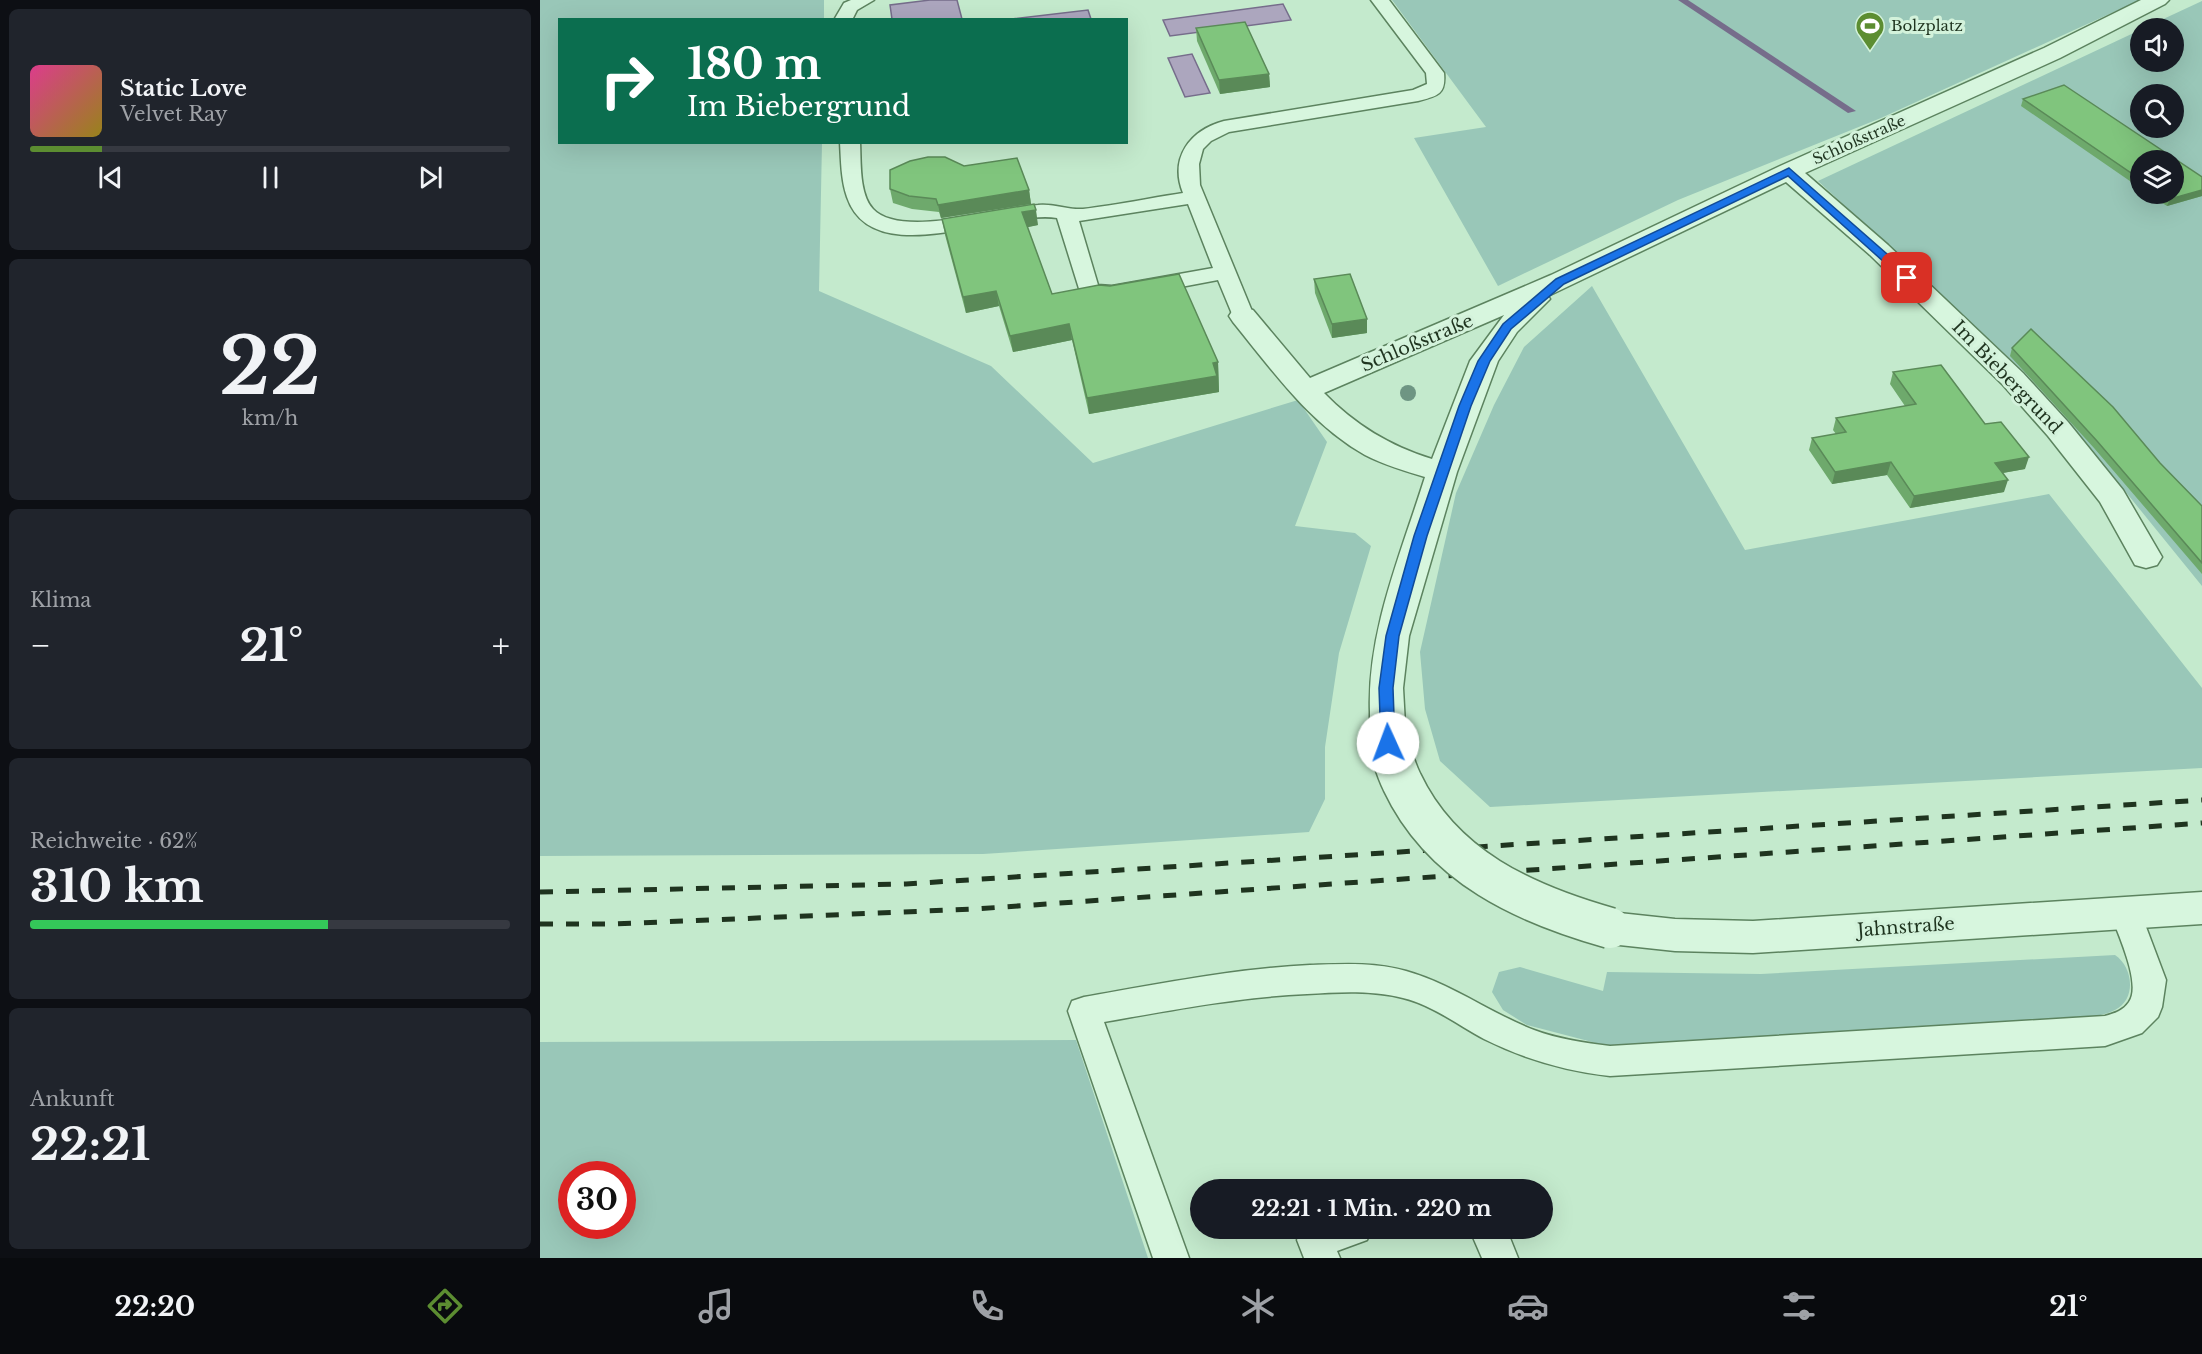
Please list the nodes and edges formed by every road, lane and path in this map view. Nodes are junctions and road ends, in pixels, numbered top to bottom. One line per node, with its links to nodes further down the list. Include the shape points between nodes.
1 (865, 0): 4 (lane, via 850,7)
2 (1380, 0): 7 (lane, via 1435,73 1436,87 1418,95 1212,132 1197,142 1190,157 1190,185)
3 (2158, 0): 6 (street, Schloßstraße, via 2052,53)
4 (844, 18)
5 (850, 144): 8 (lane, via 854,190 867,216 879,222 932,228 1037,211)
6 (1789, 171): 10 (street, Schloßstraße); 14 (street, Im Biebergrund, via 1879,250 2013,379 2112,497)
7 (1196, 197): 8 (lane); 9 (lane)
8 (1067, 216): 9 (lane, via 1089,290 1112,293)
9 (1226, 272): 11 (lane)
10 (1560, 281): 12 (street, Schloßstraße); 13 (street, Schloßstraße, via 1507,327 1484,361)
11 (1243, 316): 12 (street)
12 (1306, 390): 13 (street, via 1350,432 1376,448)
13 (1442, 472): 17 (street, Schloßstraße, bridge, via 1392,636 1386,688 1388,743 1395,771 1418,812 1476,873 1528,901)
14 (2146, 557)
15 (2202, 908): 16 (street, Jahnstraße)
16 (2126, 912): 17 (street, Jahnstraße, via 1753,937); 20 (lane, via 2150,980 2146,1007 2130,1023 2105,1031 1610,1061 1572,1057 1531,1045 1446,1002 1405,985 1376,980 1329,978 1248,983 1084,1011)
17 (1610, 928)
18 (1318, 1239): 21 (lane, via 1315,1240)
19 (1491, 1239): 22 (lane)
20 (1171, 1258)
21 (1322, 1258)
22 (1500, 1258)

